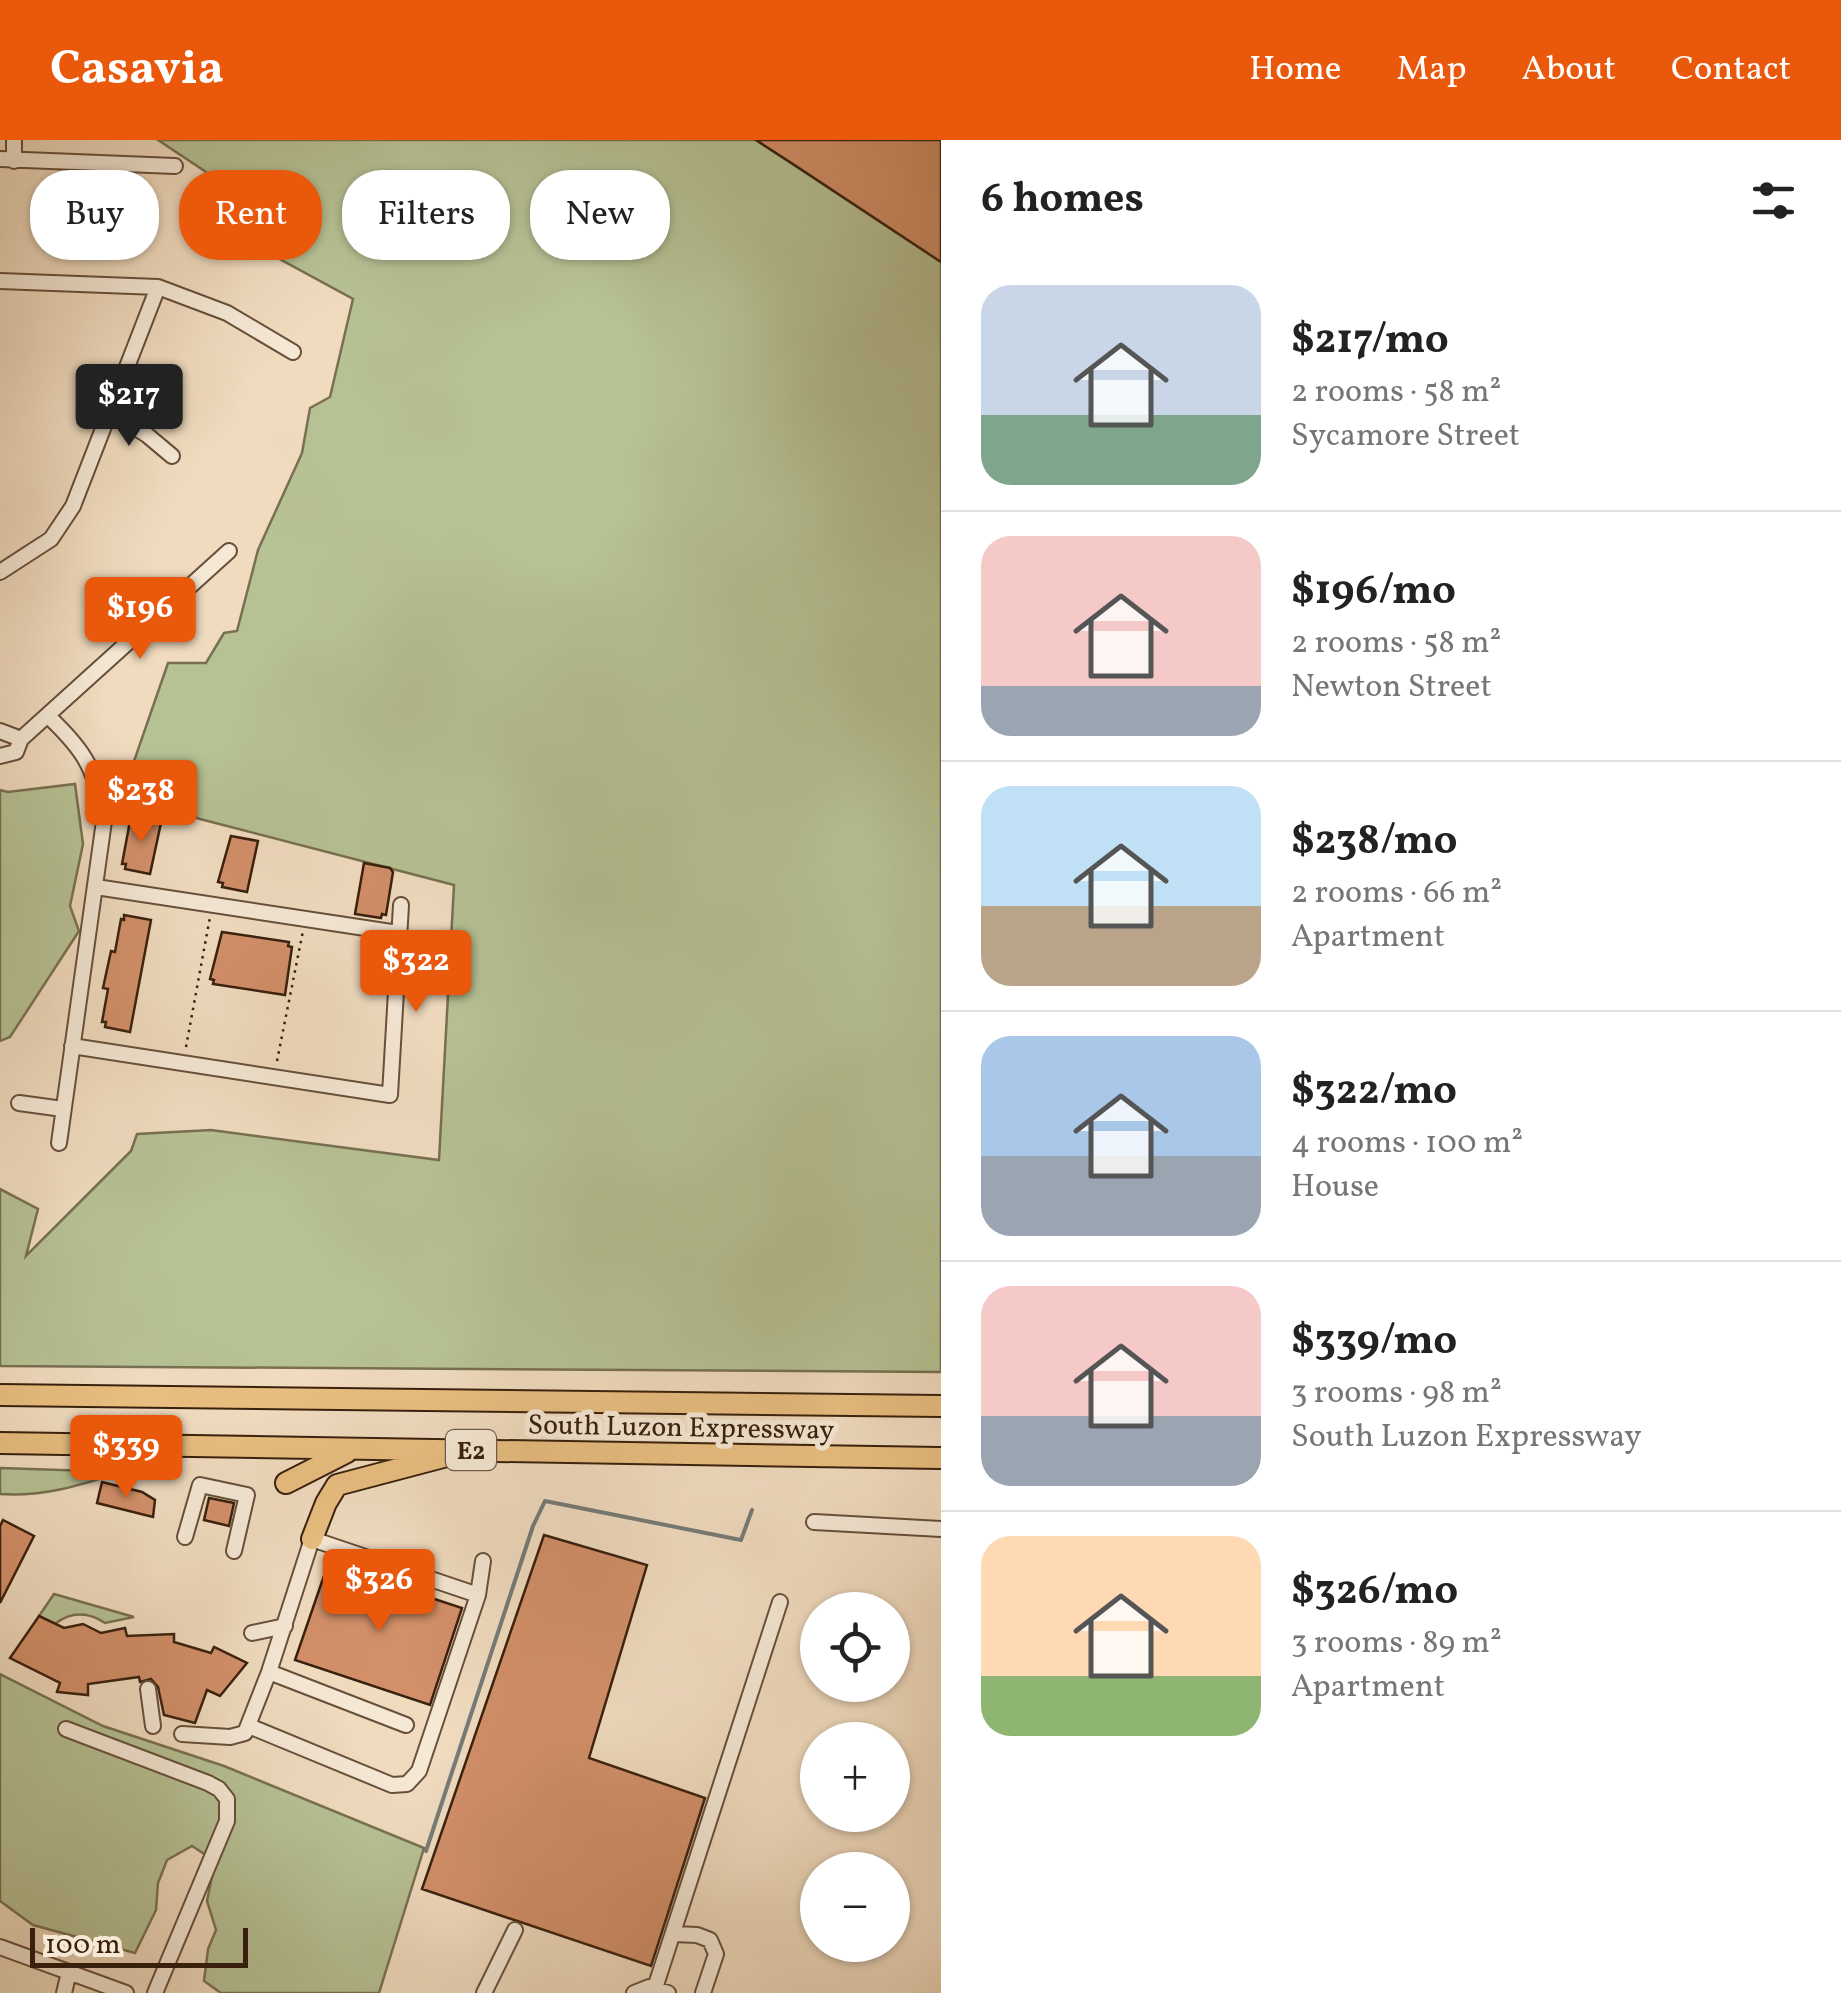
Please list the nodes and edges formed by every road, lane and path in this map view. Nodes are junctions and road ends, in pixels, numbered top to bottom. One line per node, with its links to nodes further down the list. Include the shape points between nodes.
1 (14, 140): 2 (street)
2 (7, 160): 3 (street)
3 (175, 166)
4 (0, 281): 5 (street)
5 (158, 288): 6 (street, via 227,313); 7 (street)
6 (293, 352)
7 (111, 412): 8 (street); 10 (street, via 62,525)
8 (172, 456)
9 (229, 551): 11 (street)
10 (0, 572)
11 (48, 716): 13 (street); 15 (street, via 79,746 97,780 106,814)
12 (0, 731): 13 (street)
13 (21, 739): 14 (street, via 16,752)
14 (0, 756)
15 (96, 887): 16 (street); 20 (street)
16 (212, 906): 18 (street); 21 (path)
17 (401, 906): 19 (street)
18 (305, 920): 19 (street); 22 (path)
19 (398, 933): 22 (street, via 390,1095)
20 (72, 1046): 21 (street); 24 (street)
21 (182, 1063): 22 (street)
22 (274, 1077)
23 (19, 1103): 24 (street)
24 (63, 1109): 25 (street)
25 (59, 1143)
26 (0, 1396): 27 (highway, South Luzon Expressway / E2)
27 (941, 1406)
28 (0, 1443): 29 (highway, South Luzon Expressway / E2)
29 (353, 1449): 30 (highway, South Luzon Expressway / E2); 32 (highway)
30 (473, 1450): 31 (highway, South Luzon Expressway / E2); 36 (highway, via 337,1485)
31 (941, 1458)
32 (286, 1483)
33 (814, 1522): 34 (street)
34 (941, 1528)
35 (185, 1538): 37 (street, via 200,1486 247,1495)
36 (312, 1539): 39 (street); 41 (street)
37 (234, 1552)
38 (483, 1561): 39 (street)
39 (478, 1595): 47 (street, via 419,1771 407,1784 392,1785)
40 (780, 1602): 51 (street)
41 (285, 1626): 42 (street); 43 (street)
42 (252, 1633)
43 (269, 1672): 45 (street); 47 (street)
44 (148, 1689): 46 (street)
45 (406, 1725)
46 (153, 1726)
47 (249, 1726): 49 (street, via 230,1737)
48 (66, 1729): 57 (street, via 208,1783 227,1799 227,1821)
49 (182, 1734)
50 (515, 1930): 58 (street)
51 (674, 1934): 54 (street); 60 (street, via 710,1940 716,1954)
52 (0, 1947): 53 (street)
53 (69, 1972): 55 (street); 56 (street)
54 (662, 1990): 59 (street)
55 (64, 1993)
56 (126, 1993)
57 (155, 1993)
58 (484, 1993)
59 (634, 1993)
60 (702, 1993)

